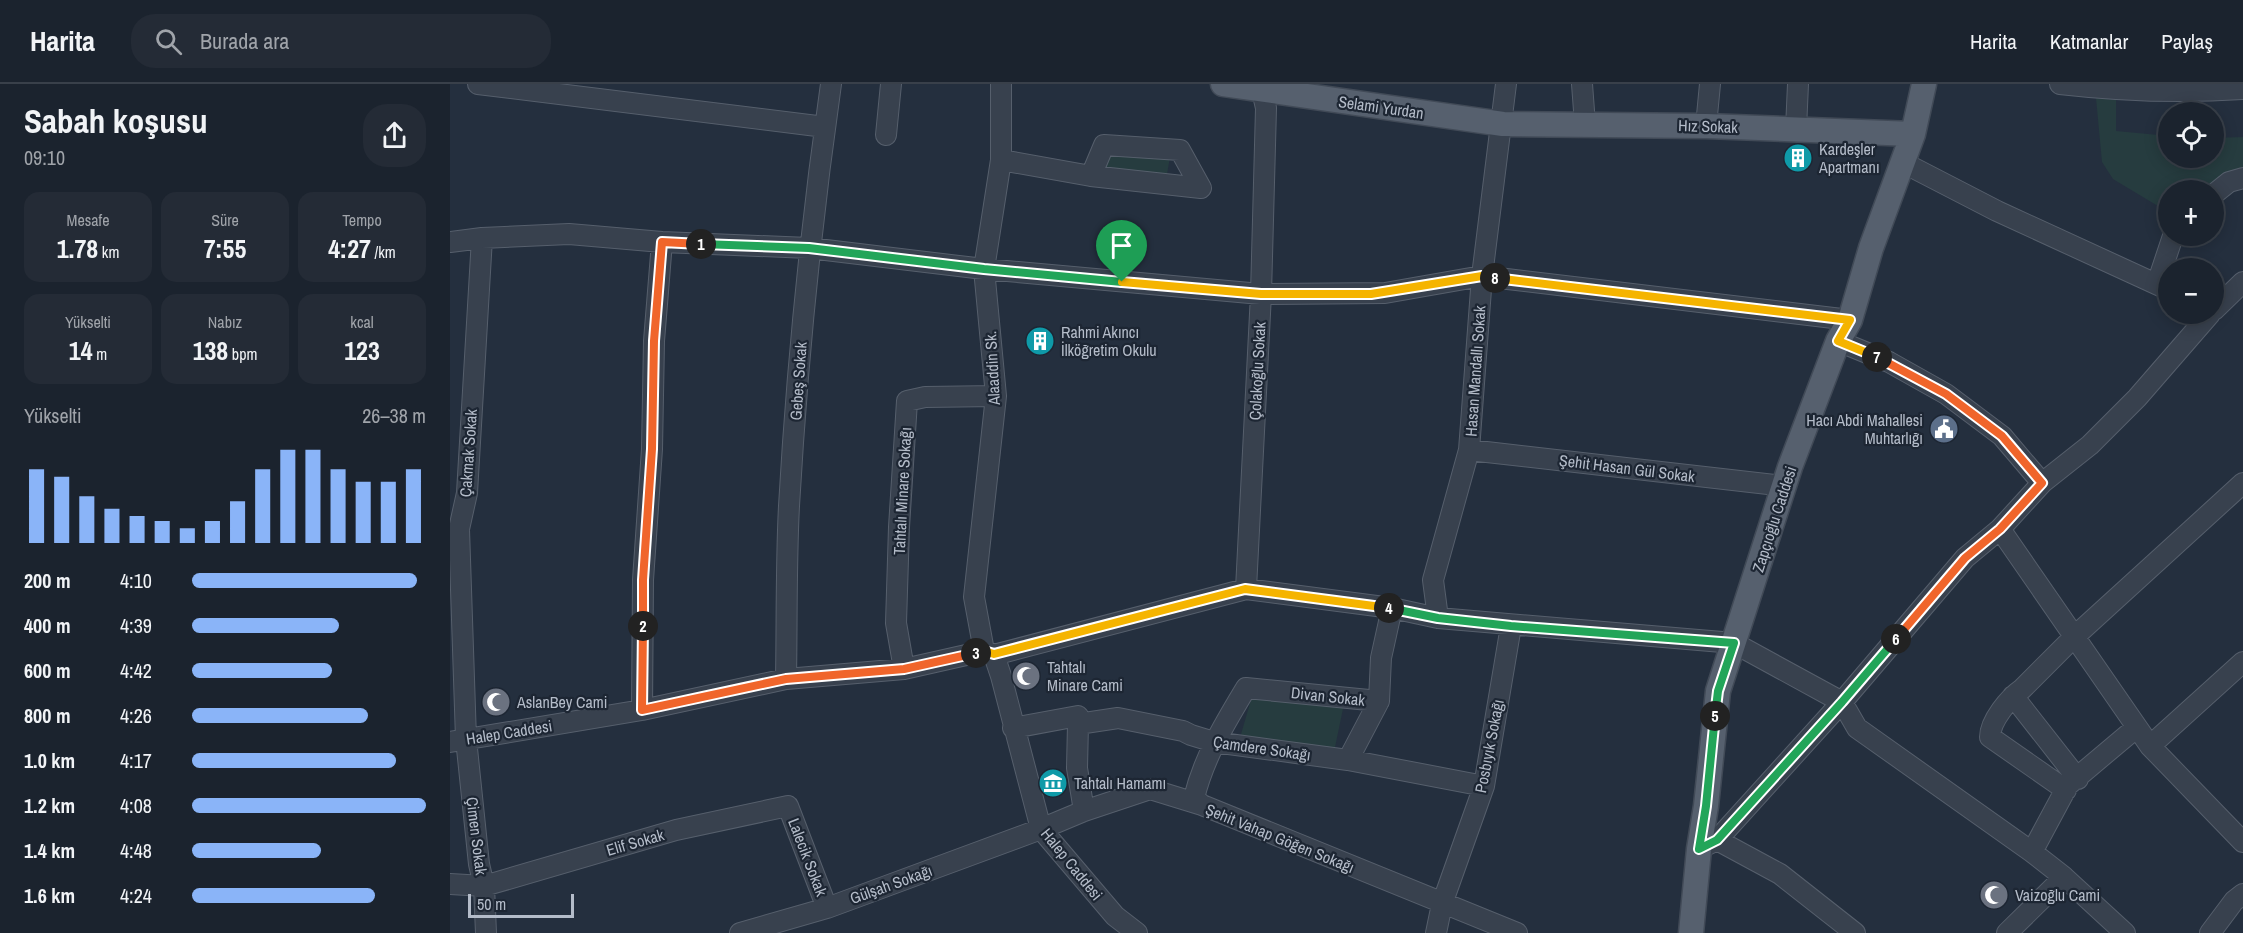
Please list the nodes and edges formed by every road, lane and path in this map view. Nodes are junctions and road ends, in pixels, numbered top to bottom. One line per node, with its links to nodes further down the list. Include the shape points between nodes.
1 (478, 84): 17 (street)
2 (831, 84): 17 (street, Gebeş Sokak)
3 (891, 84): 20 (street)
4 (1001, 84): 21 (street, Alaaddin Sk.)
5 (1223, 84): 12 (main road, Selami Yurdan)
6 (1506, 84): 14 (street, Hasan Mandallı Sokak)
7 (1582, 84): 15 (street)
8 (1710, 84): 16 (street)
9 (1798, 84): 18 (street)
10 (1924, 84): 19 (main road, Zapçıoğlu Caddesi)
11 (2060, 84): 13 (street, via 2192,93)
12 (1265, 87): 14 (main road, Selami Yurdan); 34 (street, Çolakoğlu Sokak)
13 (2243, 89)
14 (1503, 124): 15 (main road, Hız Sokak); 31 (street, Hasan Mandallı Sokak)
15 (1586, 124): 16 (main road, Hız Sokak)
16 (1706, 126): 18 (main road, Hız Sokak)
17 (825, 127): 29 (street, Gebeş Sokak)
18 (1796, 129): 19 (main road, Hız Sokak)
19 (1913, 134): 22 (main road, Zapçıoğlu Caddesi)
20 (886, 135)
21 (1001, 160): 23 (street); 30 (street, Alaaddin Sk.)
22 (1902, 162): 33 (street, via 1997,211); 36 (main road, Zapçıoğlu Caddesi)
23 (1090, 176): 23 (street, via 1104,144 1180,150 1202,188)
24 (2243, 178): 25 (street)
25 (2224, 186)
26 (482, 238): 27 (street); 28 (street, via 569,234); 44 (street, Çakmak Sokak)
27 (450, 242)
28 (662, 242): 29 (street); 59 (street, via 643,580)
29 (809, 248): 30 (street); 55 (street, Gebeş Sokak, via 789,507)
30 (984, 269): 34 (street); 39 (street, Alaaddin Sk.)
31 (1482, 276): 34 (street, via 1385,293); 36 (street); 40 (street, Hasan Mandallı Sokak)
32 (2243, 282): 35 (street)
33 (2158, 285)
34 (1261, 294): 46 (street, Çolakoğlu Sokak)
35 (2224, 299)
36 (1850, 320): 38 (main road, Zapçıoğlu Caddesi)
37 (2200, 324): 41 (street, via 2138,398 2091,445)
38 (1838, 341): 41 (street, via 1889,362 1946,394 2002,436); 43 (main road, Zapçıoğlu Caddesi)
39 (996, 396): 52 (street, Alaaddin Sk., via 974,597); 54 (street, Tahtalı Minare Sokağı, via 907,401 896,623)
40 (1469, 450): 43 (street, Şehit Hasan Gül Sokak); 48 (street, Hasan Mandallı Sokak, via 1433,580)
41 (2042, 483): 45 (street)
42 (2243, 483): 50 (street)
43 (1784, 486): 51 (main road, Zapçıoğlu Caddesi)
44 (458, 492): 63 (street, Çakmak Sokak)
45 (2000, 529): 50 (street); 58 (street, via 1965,558)
46 (1245, 589): 47 (street); 52 (street)
47 (1392, 608): 48 (street); 57 (street, Divan Sokak, via 1381,658)
48 (1438, 618): 49 (street)
49 (1511, 626): 51 (street); 68 (street, Posbıyık Sokağı)
50 (2074, 636): 56 (street); 61 (street)
51 (1734, 643): 58 (street); 74 (main road, Zapçıoğlu Caddesi, via 1718,691 1706,806)
52 (989, 653): 54 (street, Halep Caddesi); 62 (street, Halep Caddesi, via 1001,675)
53 (2243, 662): 65 (street)
54 (904, 669): 55 (street, Halep Caddesi)
55 (786, 679): 59 (street, Halep Caddesi)
56 (2013, 696): 67 (street); 67 (street, via 1992,726 1990,737)
57 (1379, 701): 64 (street, Divan Sokak, via 1246,687); 66 (street)
58 (1842, 702): 74 (street); 75 (street, via 1857,728)
59 (642, 710): 63 (street, Halep Caddesi)
60 (1078, 724): 62 (street, Çamdere Sokağı, via 1078,716); 64 (street, Çamdere Sokağı, via 1118,718 1183,731); 71 (street, via 1077,768)
61 (2137, 726): 65 (street); 67 (street)
62 (1013, 728): 72 (street, Halep Caddesi)
63 (458, 740): 78 (street, Çimen Sokak)
64 (1214, 742): 66 (street, Çamdere Sokağı); 69 (street, via 1194,798)
65 (2150, 746): 73 (street)
66 (1348, 760): 68 (street, Çamdere Sokağı)
67 (2072, 784): 75 (street)
68 (1484, 786): 80 (street, Posbıyık Sokağı)
69 (1202, 805): 71 (street, Şehit Vahap Göğen Sokağı, via 1150,789); 80 (street, Şehit Vahap Göğen Sokağı)
70 (788, 806): 78 (street, Elif Sokak, via 676,830); 81 (street, Lalecik Sokak)
71 (1084, 811): 72 (street, Şehit Vahap Göğen Sokağı)
72 (1041, 829): 81 (street, Gülşah Sokağı); 85 (street, Halep Caddesi, via 1116,916)
73 (2243, 842)
74 (1708, 844): 82 (street, via 1780,874); 88 (main road, Zapçıoğlu Caddesi)
75 (2032, 852): 76 (street)
76 (2064, 877): 89 (street); 90 (street)
77 (450, 884): 78 (street, Elif Sokak)
78 (484, 886): 83 (street, Çimen Sokak)
79 (2243, 894): 91 (street)
80 (1442, 904): 86 (street, Posbıyık Sokağı); 87 (street, Şehit Vahap Göğen Sokağı)
81 (827, 908): 84 (street, Gülşah Sokağı)
82 (1845, 930)
83 (486, 933)
84 (740, 933)
85 (1137, 933)
86 (1436, 933)
87 (1517, 933)
88 (1691, 933)
89 (2007, 933)
90 (2125, 933)
91 (2210, 933)

